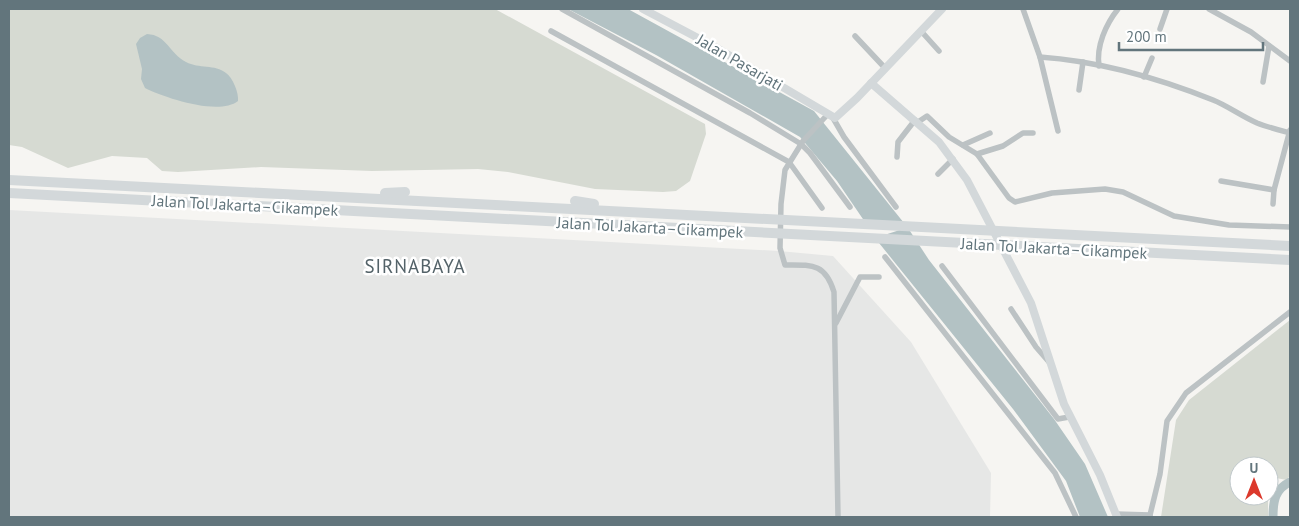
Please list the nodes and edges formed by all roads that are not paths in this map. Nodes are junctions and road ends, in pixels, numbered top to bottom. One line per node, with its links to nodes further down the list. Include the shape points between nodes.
1 (562, 9): 31 (street)
2 (644, 9): 8 (street, Jalan Pasarjati)
3 (942, 9): 11 (street)
4 (1023, 9): 15 (street)
5 (1118, 9): 19 (street, via 1110,19 1098,51)
6 (1167, 9): 9 (street)
7 (1209, 9): 13 (street)
8 (655, 12): 25 (street, Jalan Pasarjati)
9 (1160, 29)
10 (551, 31): 38 (street)
11 (921, 31): 14 (street); 20 (street)
12 (855, 36): 20 (street)
13 (1270, 46): 18 (street); 22 (street)
14 (939, 51)
15 (1040, 57): 17 (street); 27 (street)
16 (1152, 58): 21 (street)
17 (1083, 62): 19 (street); 24 (street)
18 (1290, 62)
19 (1098, 66): 21 (street)
20 (886, 68): 23 (street)
21 (1144, 77): 28 (street, via 1207,98 1256,123)
22 (1263, 82)
23 (871, 83): 25 (street); 26 (street)
24 (1079, 90)
25 (829, 117): 31 (street); 49 (street)
26 (916, 121): 32 (street, via 927,116 949,137); 35 (street, via 898,142); 36 (street)
27 (1058, 131)
28 (1290, 132): 34 (street)
29 (990, 133): 32 (street)
30 (1034, 133): 33 (street, via 1023,133 1004,146)
31 (802, 142): 38 (street); 48 (street)
32 (963, 145): 33 (street)
33 (977, 154): 52 (street, via 1015,202 1052,193 1105,189 1123,192 1174,216 1229,225)
34 (1282, 156): 37 (street); 42 (street)
35 (897, 157)
36 (953, 159): 39 (street); 61 (street, via 1031,303)
37 (1290, 159)
38 (788, 162): 50 (street); 60 (street, via 781,204 780,246 785,265 814,266 828,275 834,292)
39 (938, 174)
40 (9, 180): 45 (highway, Jalan Tol Jakarta–Cikampek)
41 (1221, 181): 42 (street)
42 (1274, 190): 47 (street)
43 (405, 192): 45 (highway)
44 (9, 193): 55 (highway, Jalan Tol Jakarta–Cikampek)
45 (326, 195): 51 (highway, Jalan Tol Jakarta–Cikampek)
46 (575, 201): 51 (highway)
47 (1273, 204)
48 (850, 207)
49 (896, 207)
50 (822, 208)
51 (630, 212): 53 (highway, Jalan Tol Jakarta–Cikampek)
52 (1290, 227)
53 (1290, 246)
54 (885, 257): 66 (street, via 1055,473)
55 (1290, 260)
56 (942, 266): 62 (street, via 1058,419)
57 (879, 277): 60 (street, via 864,276 858,280)
58 (1011, 309): 61 (street, via 1036,347)
59 (1290, 312): 64 (street, via 1186,393 1173,410 1166,426)
60 (835, 325): 65 (street)
61 (1051, 363): 62 (street)
62 (1069, 417): 63 (street, via 1100,475)
63 (1117, 516): 64 (street)
64 (1150, 516)
65 (838, 517)
66 (1076, 517)

